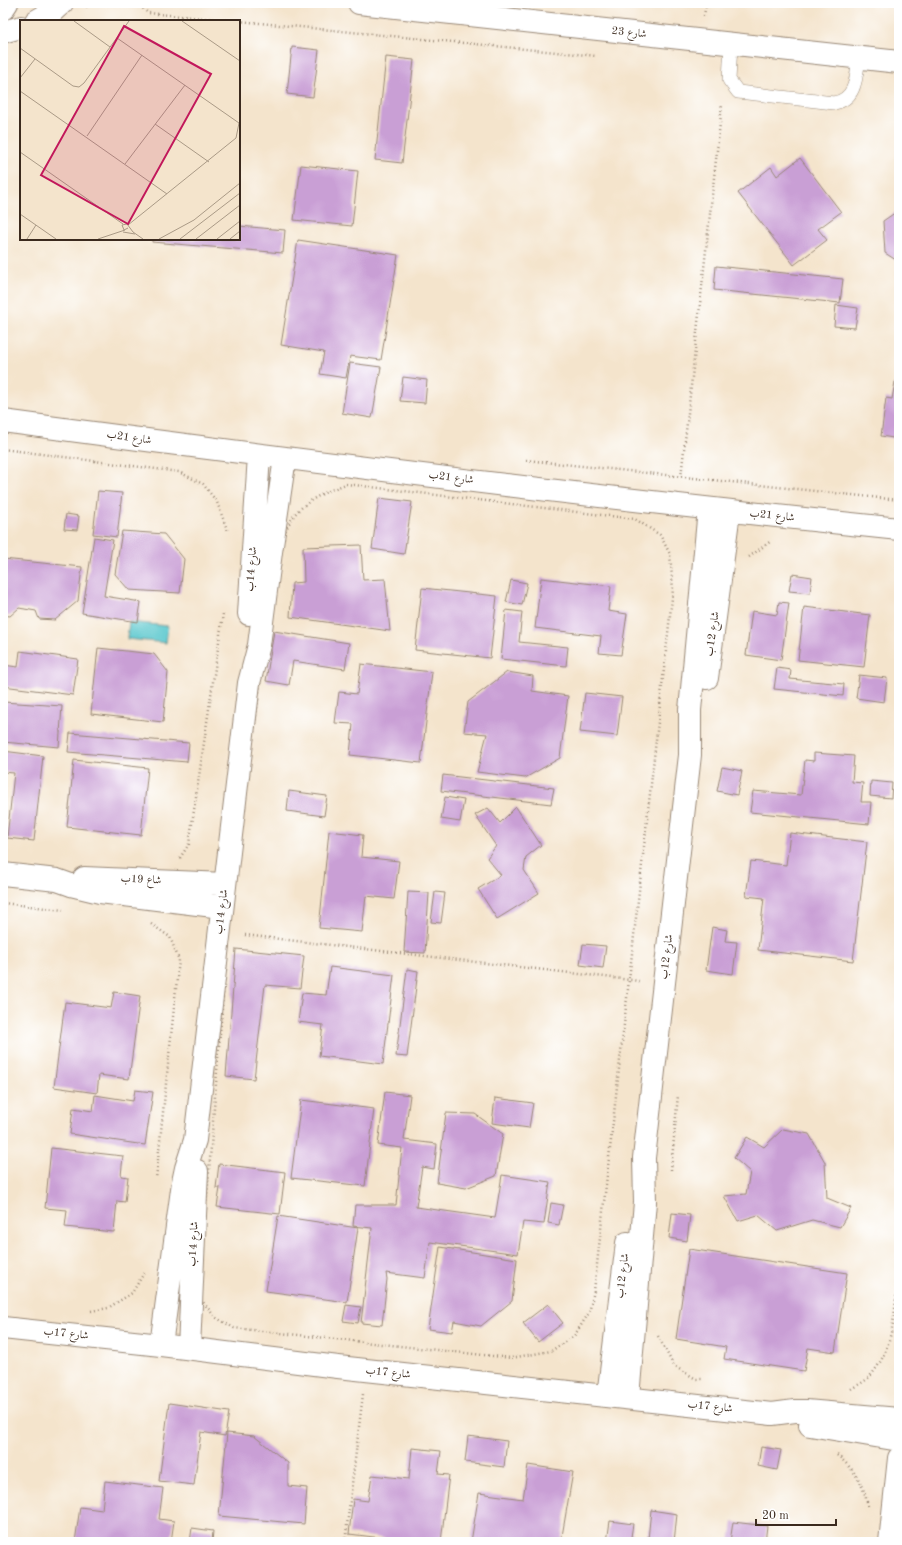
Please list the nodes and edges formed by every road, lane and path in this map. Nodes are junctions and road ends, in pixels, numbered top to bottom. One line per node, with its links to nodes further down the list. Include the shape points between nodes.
1 (7, 3): 6 (street)
2 (62, 3): 8 (street)
3 (137, 3): 9 (path, via 148,12)
4 (359, 3): 13 (street, شارع 23)
5 (706, 3): 7 (path)
6 (3, 9)
7 (704, 17)
8 (38, 20)
9 (225, 20)
10 (240, 21): 14 (path)
11 (20, 27): 12 (street)
12 (3, 32)
13 (731, 44): 15 (street, شارع 23); 17 (lane)
14 (603, 57)
15 (859, 57): 16 (street, شارع 23); 17 (lane, via 852,91 844,99 834,103 738,92 729,80)
16 (899, 62)
17 (729, 69): 22 (path, via 726,69)
18 (3, 421): 20 (street, شارع 21ب)
19 (3, 449): 25 (path, via 179,472 203,484 208,490 217,502)
20 (259, 455): 21 (street, شارع 21ب); 29 (street, شارع 14ب, via 248,632)
21 (285, 458): 23 (street, شارع 21ب); 29 (street, شارع 14ب, via 259,645)
22 (681, 477)
23 (719, 510): 24 (street, شارع 21ب); 40 (street, شارع 12ب, via 690,710 690,755)
24 (899, 529)
25 (229, 535)
26 (772, 540): 27 (path, via 749,556)
27 (746, 561)
28 (224, 610): 30 (path, via 189,844)
29 (249, 683): 33 (street, شارع 14ب)
30 (178, 860)
31 (3, 874): 32 (street, شاع 19ب)
32 (57, 880): 33 (street, شاع 19ب, via 94,878); 35 (street, شاع 19ب, via 100,892)
33 (225, 884): 35 (street, شارع 14ب)
34 (3, 903): 36 (path)
35 (222, 907): 42 (street, شارع 14ب)
36 (71, 911)
37 (146, 921): 44 (path, via 170,938 179,960)
38 (244, 935): 39 (path)
39 (630, 980): 39 (path, via 594,1291 589,1313 574,1336 551,1351 511,1358 234,1328 215,1317 198,1297 228,933 277,553 285,531 299,509 321,494 346,484 635,519 660,535 670,554 673,589); 40 (path)
40 (664, 984): 55 (street, شارع 12ب, via 644,1158 632,1200)
41 (679, 1088): 43 (path)
42 (195, 1140): 50 (street, شارع 14ب, via 183,1182); 51 (street, شارع 14ب, via 197,1184)
43 (670, 1174)
44 (156, 1180)
45 (899, 1262): 53 (path, via 890,1339 884,1357 871,1376)
46 (145, 1271): 47 (path, via 132,1293 108,1308)
47 (86, 1312)
48 (3, 1328): 50 (street, شارع 17ب)
49 (658, 1329): 52 (path, via 658,1336 674,1366 696,1379)
50 (161, 1345): 51 (street, شارع 17ب)
51 (189, 1348): 55 (street, شارع 17ب, via 346,1368)
52 (704, 1380)
53 (844, 1392)
54 (363, 1394): 62 (path)
55 (618, 1397): 56 (street, شارع 17ب)
56 (772, 1414): 57 (street, شارع 17ب, via 806,1411); 58 (street, شارع 17ب, via 804,1424)
57 (899, 1420)
58 (899, 1440)
59 (834, 1453): 61 (path, via 849,1466 862,1485)
60 (899, 1458): 63 (street)
61 (868, 1512)
62 (345, 1542)
63 (890, 1542)

